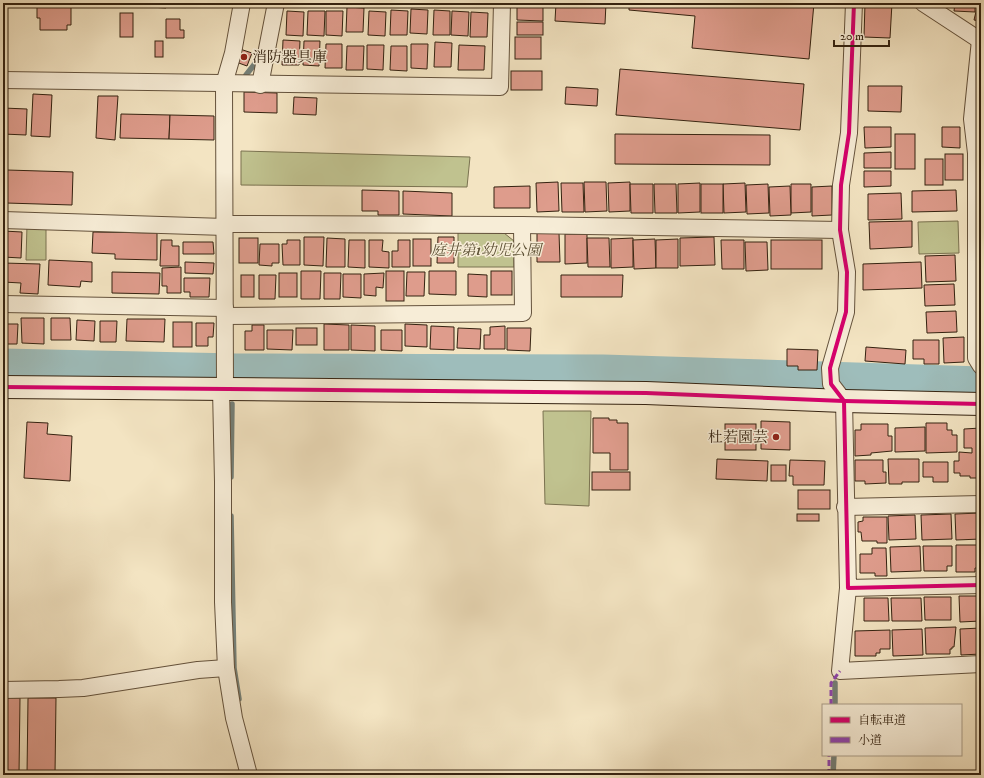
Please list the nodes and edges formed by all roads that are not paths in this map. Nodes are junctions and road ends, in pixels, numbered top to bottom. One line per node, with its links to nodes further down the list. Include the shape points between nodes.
1 (242, 3): 8 (street, via 233,53)
2 (276, 3): 9 (street)
3 (502, 3): 9 (street, via 500,87)
4 (854, 3): 14 (street, via 849,133 841,185)
5 (923, 3): 6 (street)
6 (980, 40): 10 (street, via 972,119)
7 (3, 80): 8 (street)
8 (224, 84): 9 (street); 13 (street)
9 (260, 85)
10 (978, 154): 17 (street, via 976,358)
11 (3, 220): 13 (street)
12 (522, 225): 13 (street); 14 (street); 16 (street, via 523,313)
13 (225, 226): 16 (street)
14 (840, 230): 20 (street, via 848,272 846,312 830,376)
15 (3, 304): 16 (street)
16 (225, 312): 18 (street)
17 (981, 366)
18 (224, 386): 19 (street); 20 (street, via 646,393); 27 (street)
19 (3, 387)
20 (844, 401): 21 (street); 23 (street)
21 (981, 404)
22 (981, 504): 23 (street)
23 (846, 507): 25 (street)
24 (981, 585): 25 (street)
25 (848, 588): 26 (street, via 840,671)
26 (981, 664)
27 (226, 668): 28 (street, via 83,688); 29 (street, via 234,718)
28 (3, 690)
29 (249, 775)

